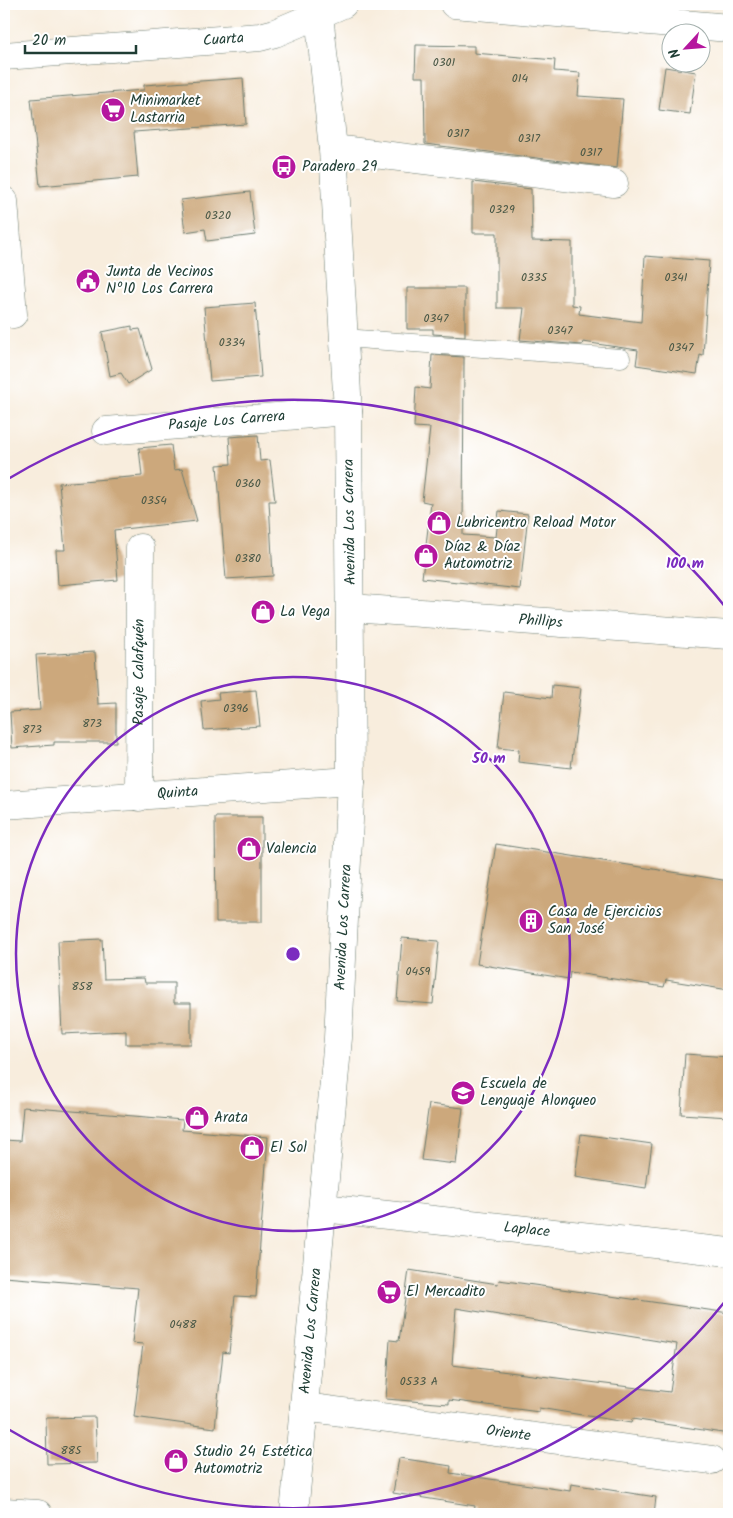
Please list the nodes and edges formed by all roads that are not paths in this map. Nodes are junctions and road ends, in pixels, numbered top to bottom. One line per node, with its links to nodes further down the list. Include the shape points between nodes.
1 (454, 4): 3 (street)
2 (327, 7): 4 (street, Cuarta, via 275,34 260,37); 5 (street, Avenida Los Carrera)
3 (729, 28)
4 (4, 56)
5 (333, 149): 6 (street); 9 (street, Avenida Los Carrera)
6 (614, 183)
7 (4, 201): 8 (street)
8 (13, 314)
9 (344, 338): 10 (lane); 11 (street, Avenida Los Carrera)
10 (621, 358)
11 (348, 411): 12 (street, Pasaje Los Carrera); 14 (street, Avenida Los Carrera)
12 (106, 431)
13 (140, 548): 17 (street, Pasaje Calafquén)
14 (351, 608): 15 (street, Phillips); 16 (street, Avenida Los Carrera)
15 (729, 635)
16 (351, 781): 17 (street, Quinta); 19 (street, Avenida Los Carrera, via 345,941)
17 (139, 797): 18 (street, Quinta)
18 (4, 805)
19 (323, 1208): 20 (street, Laplace); 21 (street, Avenida Los Carrera)
20 (729, 1252)
21 (304, 1407): 22 (street, Oriente); 25 (street, Avenida Los Carrera)
22 (712, 1460)
23 (4, 1512): 24 (street)
24 (38, 1514)
25 (294, 1514)

